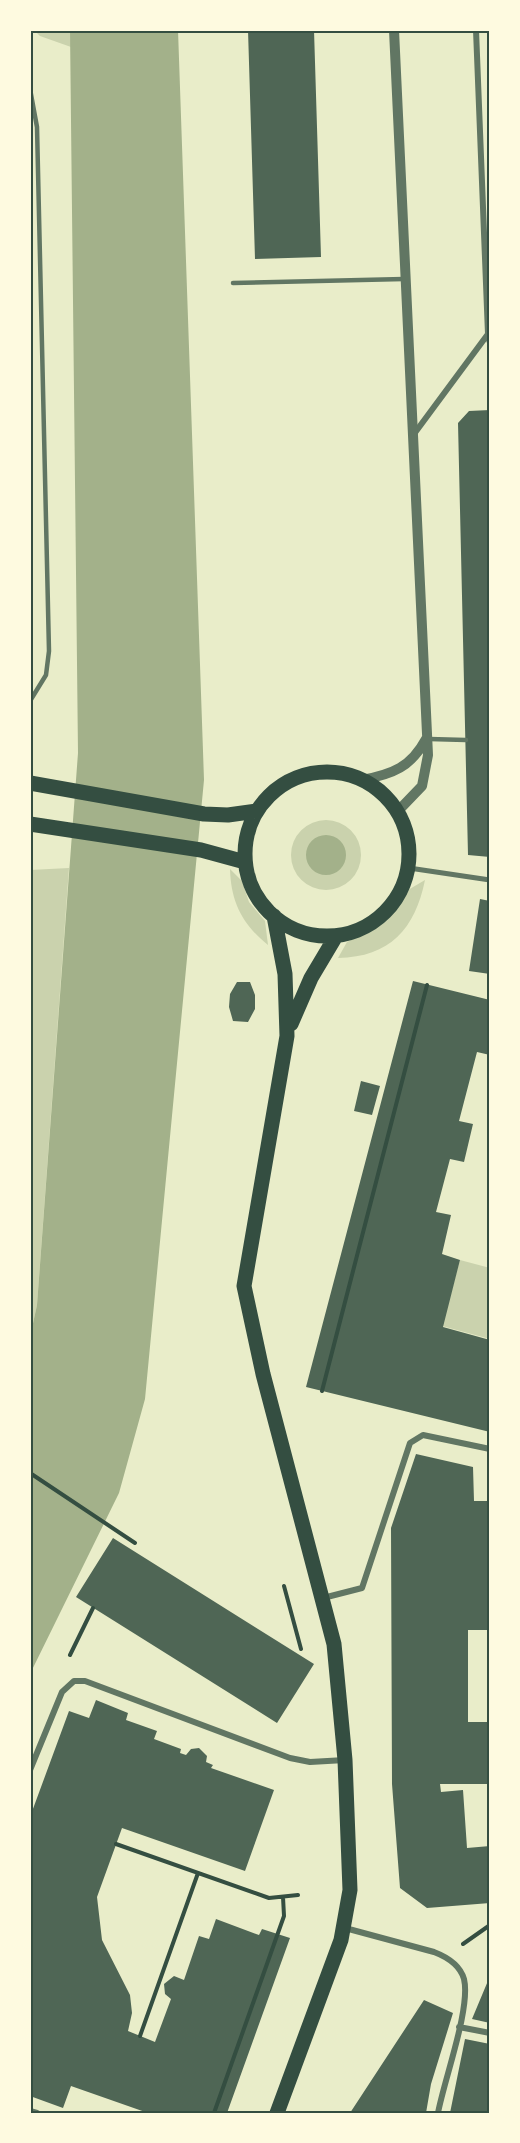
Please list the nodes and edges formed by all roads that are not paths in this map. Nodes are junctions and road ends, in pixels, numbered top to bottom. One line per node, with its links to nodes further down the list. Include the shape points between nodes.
1 (394, 30): 5 (street)
2 (476, 30): 4 (street)
3 (30, 89): 10 (lane, via 36,127 49,664)
4 (487, 242): 7 (street)
5 (405, 279): 6 (lane); 9 (street)
6 (233, 283)
7 (488, 334): 8 (street); 9 (street)
8 (490, 343)
9 (412, 437): 11 (street)
10 (30, 701)
11 (426, 738): 12 (lane); 13 (street, via 410,763 398,771); 16 (street, via 427,768 422,786)
12 (466, 740)
13 (362, 780): 15 (main road, via 342,773 318,772 273,792); 16 (main road, via 382,793)
14 (30, 783): 15 (main road, via 204,814)
15 (257, 811): 18 (main road, via 247,835)
16 (398, 811): 19 (main road, via 406,832)
17 (30, 824): 18 (main road, via 201,850)
18 (245, 862): 21 (main road, via 251,887)
19 (409, 868): 20 (street); 22 (main road, via 397,898 381,917 360,930)
20 (490, 880)
21 (274, 916): 22 (main road, via 285,926 310,935); 23 (main road, via 285,974)
22 (336, 936): 23 (main road, via 311,978)
23 (287, 1035): 25 (main road, via 244,1286 263,1374)
24 (490, 1449): 25 (street, via 423,1435 410,1443 362,1588)
25 (324, 1598): 26 (main road, via 337,1661)
26 (345, 1760): 27 (street, via 310,1762 290,1758 85,1681 74,1681 62,1692); 28 (main road, via 351,1890)
27 (30, 1770)
28 (345, 1928): 29 (street, via 446,1956 464,1977); 33 (main road)
29 (459, 2026): 30 (street); 34 (street)
30 (490, 2033)
31 (30, 2111): 32 (street)
32 (37, 2113)
33 (277, 2113)
34 (438, 2113)

